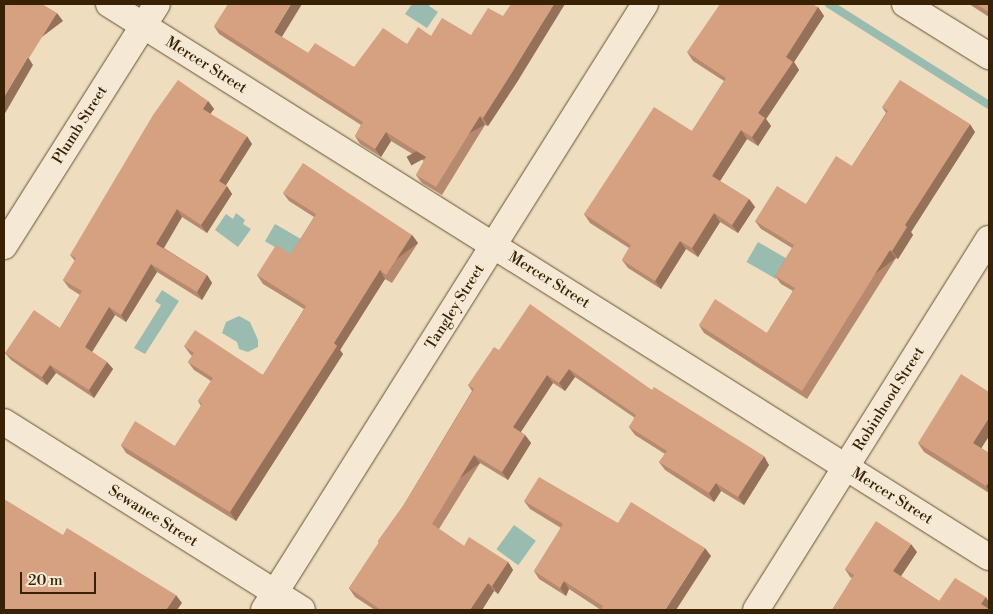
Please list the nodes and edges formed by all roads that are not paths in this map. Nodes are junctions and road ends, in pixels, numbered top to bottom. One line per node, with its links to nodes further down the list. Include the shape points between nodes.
1 (109, 4): 4 (street, Mercer Street)
2 (645, 4): 7 (street, Tangley Street)
3 (905, 4): 5 (street)
4 (150, 14): 7 (street, Mercer Street); 8 (street, Plumb Street)
5 (989, 56)
6 (989, 239): 10 (street, Robinhood Street)
7 (494, 245): 10 (street, Mercer Street); 12 (street, Tangley Street)
8 (4, 246)
9 (4, 422): 12 (street, Sewanee Street)
10 (846, 467): 11 (street, Mercer Street); 14 (street, Robinhood Street)
11 (989, 557)
12 (270, 602): 13 (street, Sewanee Street)
13 (302, 610)
14 (756, 610)

